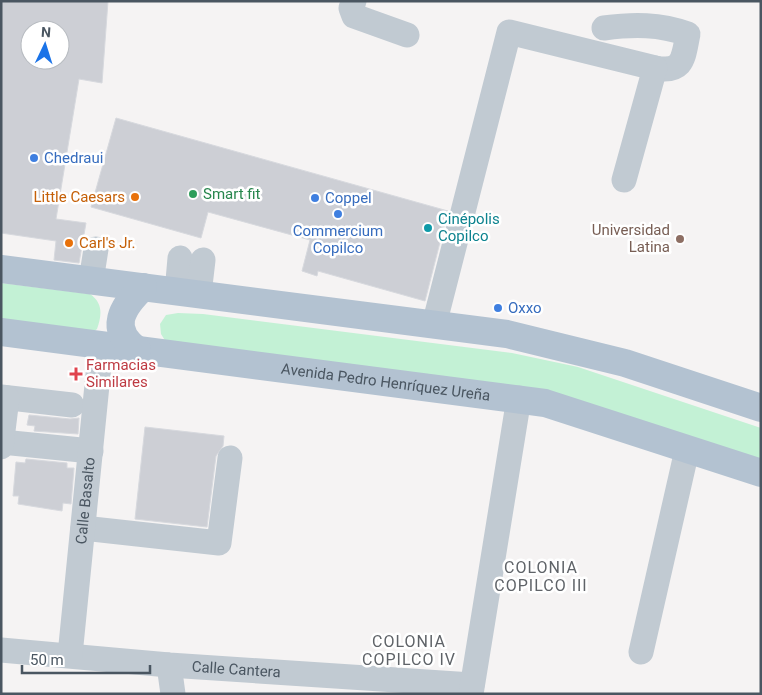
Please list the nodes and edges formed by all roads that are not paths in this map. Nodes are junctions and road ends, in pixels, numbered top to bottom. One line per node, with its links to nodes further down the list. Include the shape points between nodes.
1 (354, 1): 3 (street, via 351,8 354,16)
2 (604, 28): 4 (street, via 634,24 664,26 688,34 683,58 677,67 669,70)
3 (407, 35)
4 (655, 68): 5 (street); 12 (street, via 509,32)
5 (624, 180)
6 (96, 249): 9 (street)
7 (190, 259): 11 (street)
8 (1, 269): 9 (main road)
9 (91, 281): 10 (main road); 14 (main road, via 103,296 109,311)
10 (143, 287): 11 (main road); 15 (main road, via 125,306 121,320 123,334)
11 (187, 293): 12 (main road)
12 (434, 325): 19 (main road, via 506,334 560,346 625,363)
13 (1, 332): 14 (main road, Avenida Pedro Henríquez Ureña)
14 (101, 345): 15 (main road, Avenida Pedro Henríquez Ureña); 22 (street, Calle Basalto)
15 (137, 350): 17 (main road, Avenida Pedro Henríquez Ureña)
16 (4, 397): 18 (street); 20 (street)
17 (519, 398): 21 (main road, Avenida Pedro Henríquez Ureña, via 546,403); 30 (street)
18 (72, 405)
19 (761, 408)
20 (2, 444): 22 (street)
21 (687, 450): 24 (main road, Avenida Pedro Henríquez Ureña); 27 (street)
22 (91, 451): 25 (street, Calle Basalto)
23 (230, 458): 25 (street, via 219,543)
24 (761, 473)
25 (83, 528): 28 (street, Calle Basalto)
26 (1, 650): 28 (street, Calle Cantera)
27 (641, 652)
28 (70, 656): 29 (street, Calle Cantera)
29 (169, 665): 30 (street, Calle Cantera); 31 (street)
30 (471, 689)
31 (173, 694)

